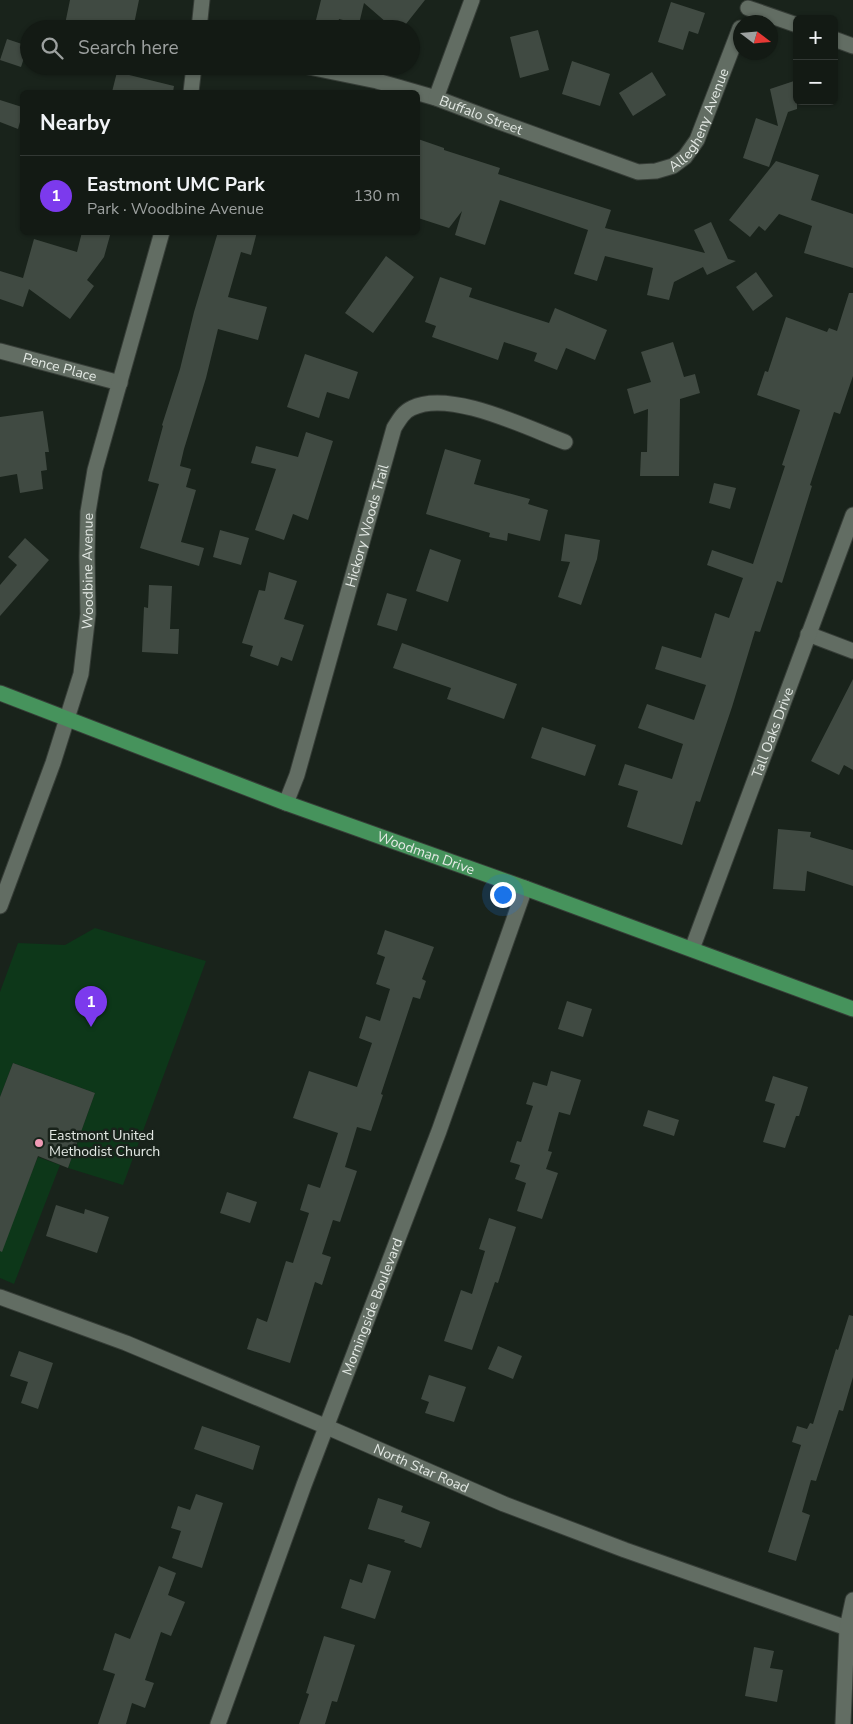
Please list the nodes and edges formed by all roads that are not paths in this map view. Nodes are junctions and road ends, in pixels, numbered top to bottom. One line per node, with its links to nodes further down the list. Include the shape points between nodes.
1 (202, 0): 4 (street)
2 (472, 0): 14 (street)
3 (750, 4): 5 (street)
4 (200, 20)
5 (793, 23)
6 (838, 40): 8 (street)
7 (733, 46): 15 (street, Allegheny Avenue, via 697,140 685,157 673,166)
8 (853, 46)
9 (193, 75): 11 (street)
10 (351, 75): 12 (street, Buffalo Street)
11 (191, 90)
12 (410, 90)
13 (420, 93): 14 (street, Buffalo Street)
14 (436, 98): 15 (street, Buffalo Street, via 638,172)
15 (656, 171)
16 (161, 235): 18 (street, Woodbine Avenue)
17 (0, 351): 18 (street, Pence Place)
18 (120, 383): 24 (street, Woodbine Avenue, via 95,470 87,556 88,614 81,674)
19 (565, 442): 25 (street, Hickory Woods Trail, via 474,408 450,403 412,408 401,416 394,428 297,775)
20 (853, 515): 21 (street, Tall Oaks Drive)
21 (808, 634): 22 (street); 28 (street, Tall Oaks Drive)
22 (853, 651)
23 (0, 693): 24 (main road, Woodman Drive)
24 (67, 719): 25 (main road, Woodman Drive); 27 (street, Woodbine Avenue)
25 (286, 803): 26 (main road, Woodman Drive)
26 (525, 888): 28 (main road, Woodman Drive); 31 (street, Morningside Boulevard, via 439,1130)
27 (0, 906)
28 (692, 949): 29 (main road, Woodman Drive)
29 (853, 1009)
30 (0, 1297): 31 (street, North Star Road, via 126,1342)
31 (327, 1427): 33 (street, North Star Road, via 504,1504); 34 (street, Morningside Boulevard)
32 (853, 1600): 33 (street)
33 (847, 1628): 35 (street)
34 (218, 1724)
35 (843, 1724)

